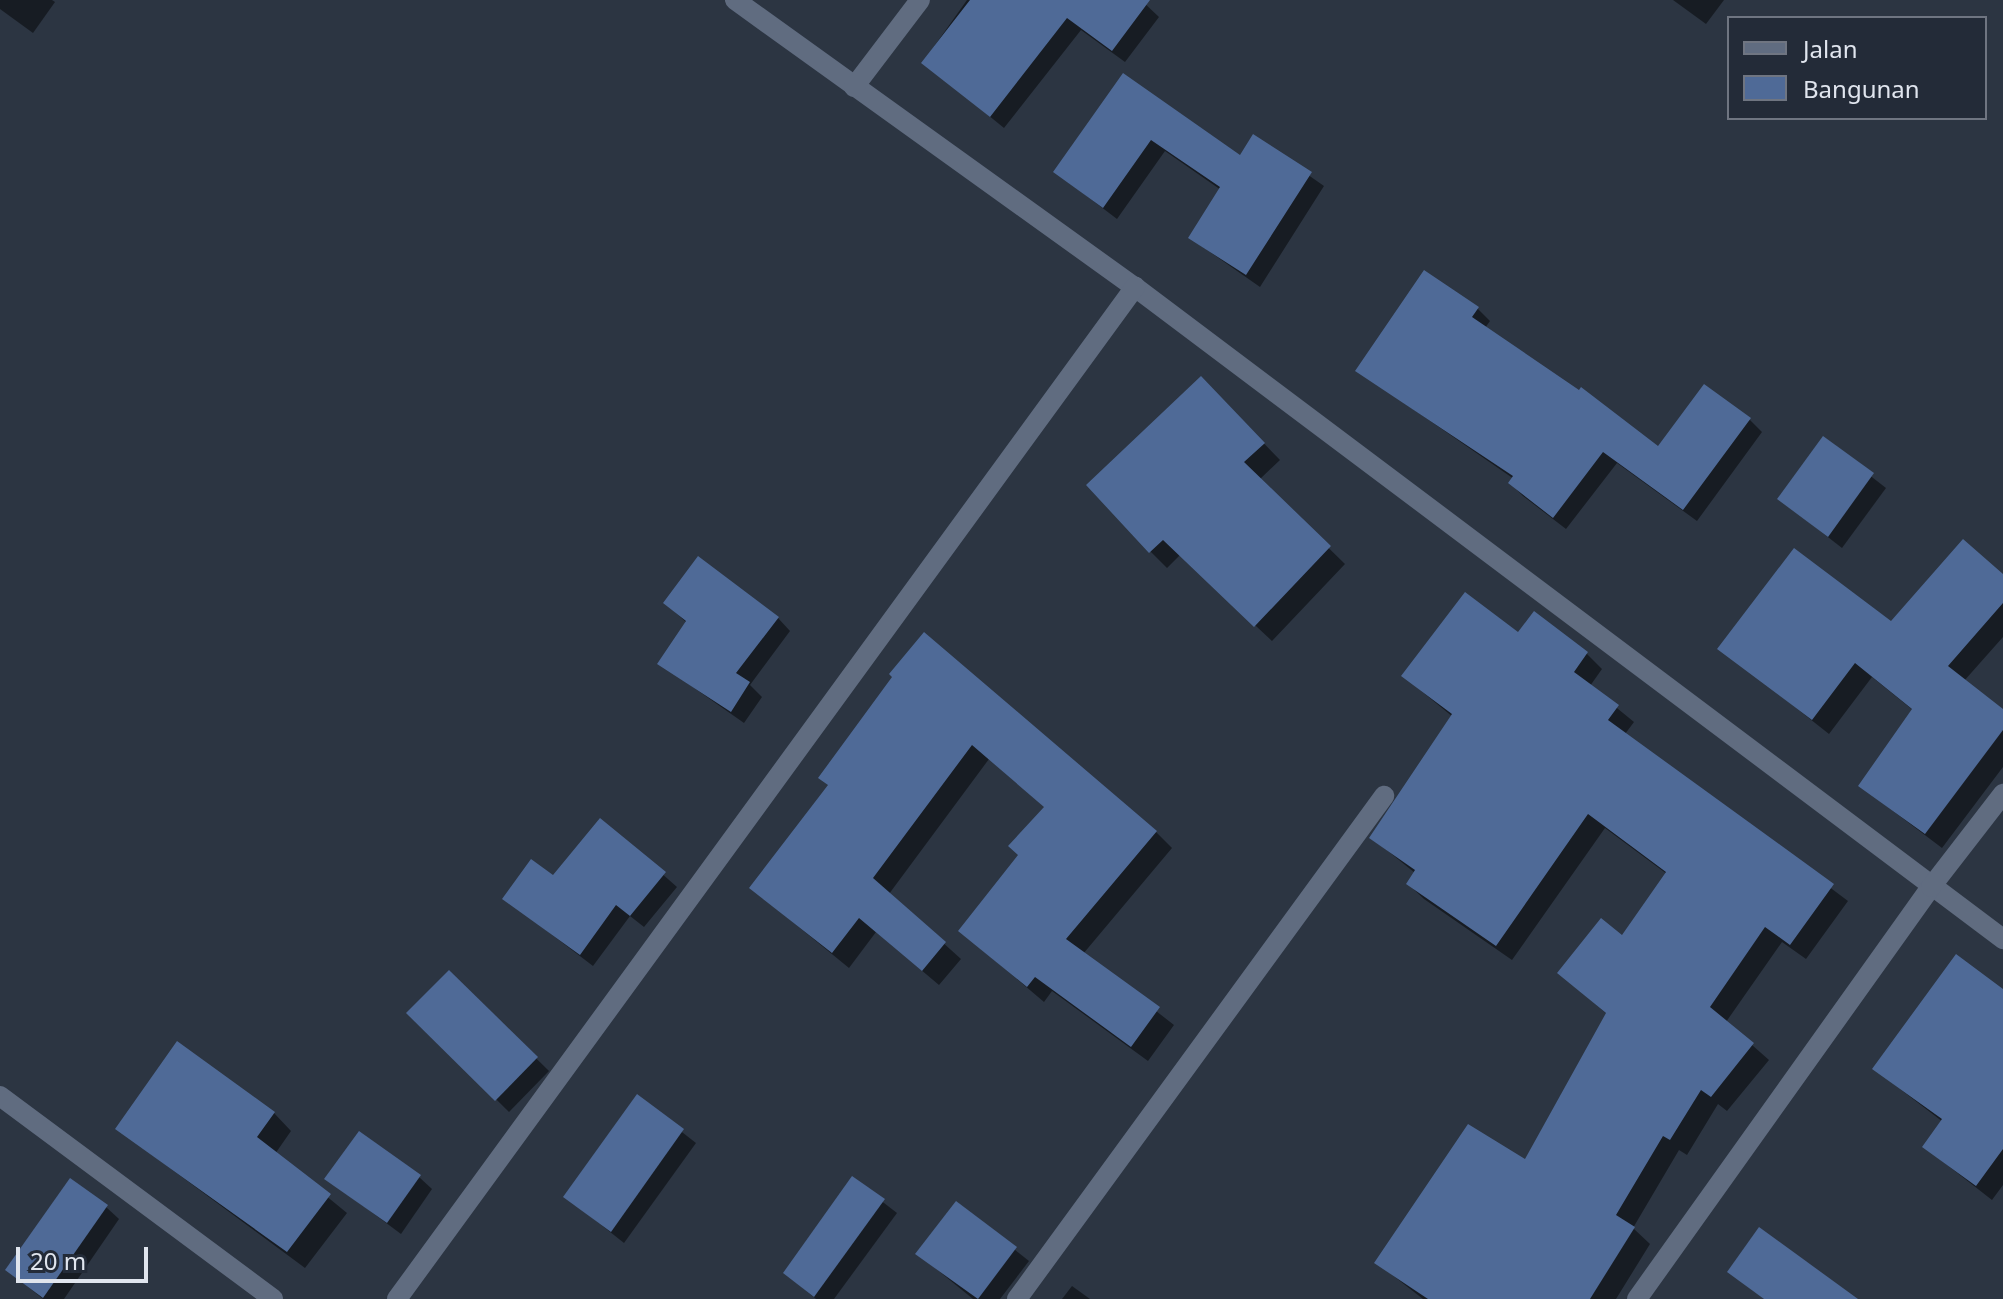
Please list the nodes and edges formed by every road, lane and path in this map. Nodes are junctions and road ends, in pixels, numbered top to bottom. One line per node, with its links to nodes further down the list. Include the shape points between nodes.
1 (735, 0): 3 (street)
2 (920, 0): 3 (street)
3 (854, 87): 4 (street)
4 (1135, 287): 7 (street); 11 (street)
5 (2003, 794): 7 (street)
6 (1384, 796): 12 (street)
7 (1931, 887): 8 (street); 13 (street)
8 (2003, 939)
9 (0, 1096): 10 (street)
10 (273, 1299)
11 (397, 1299)
12 (1017, 1299)
13 (1637, 1299)

